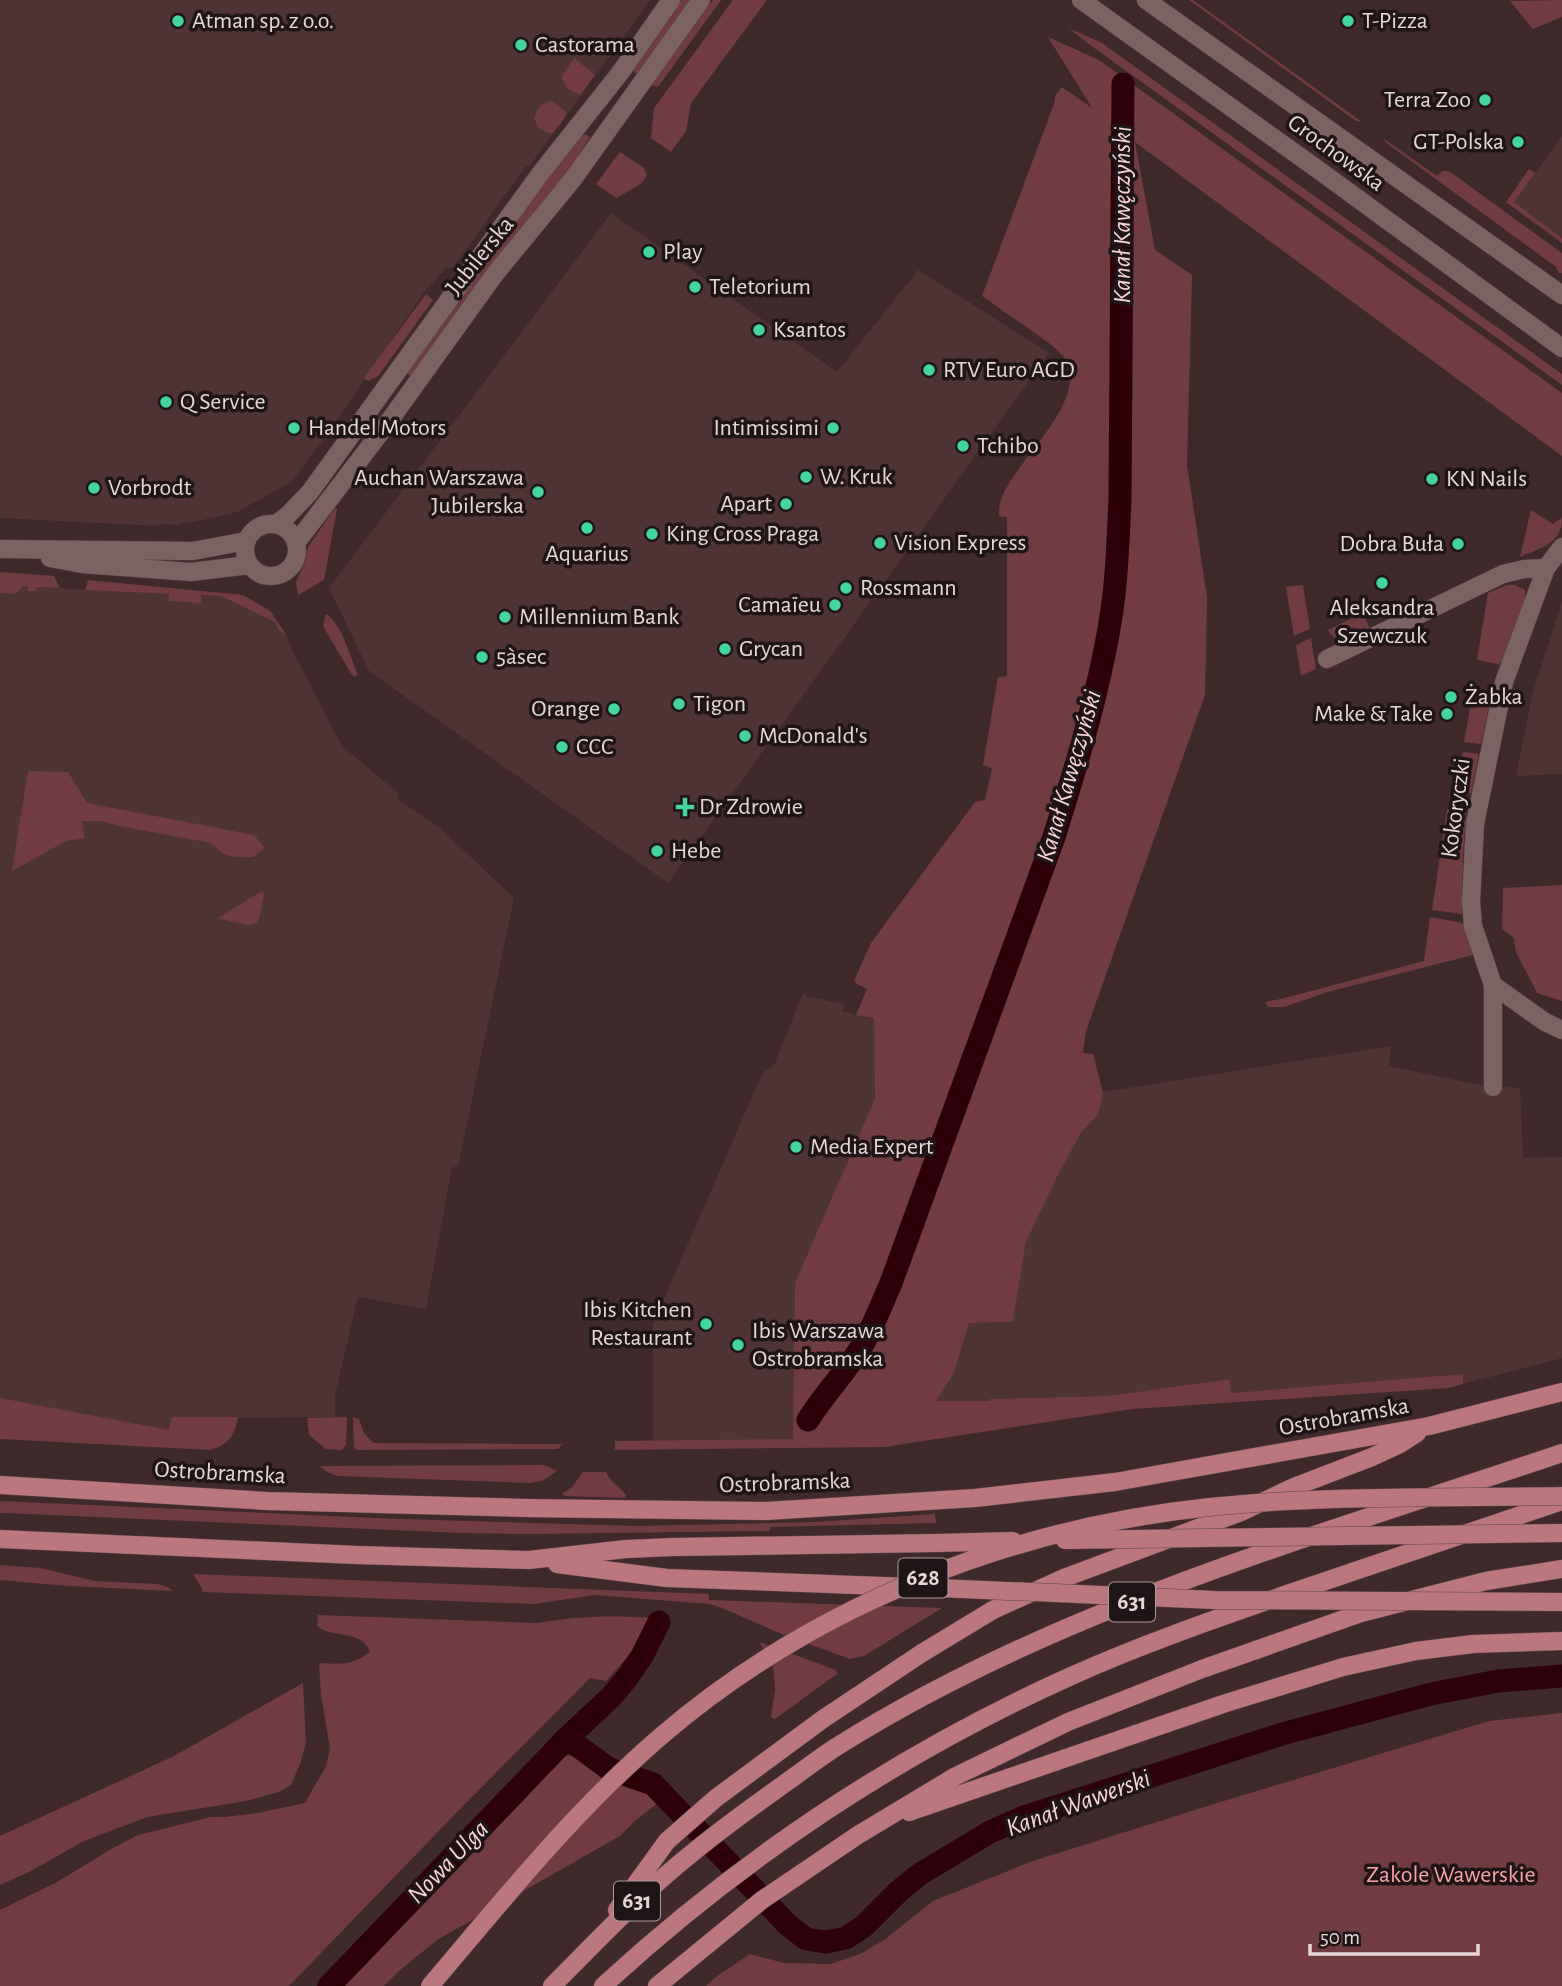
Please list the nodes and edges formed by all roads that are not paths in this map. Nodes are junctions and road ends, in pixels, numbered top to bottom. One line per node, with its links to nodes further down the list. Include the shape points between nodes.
1 (671, 0): 7 (street, Jubilerska, via 310,492)
2 (701, 0): 9 (street, Jubilerska, via 554,204 495,274)
3 (1081, 0): 6 (street, Grochowska)
4 (1146, 0): 5 (street, Grochowska)
5 (1562, 295)
6 (1562, 348)
7 (276, 524): 8 (street, via 260,526); 9 (street, via 289,531)
8 (246, 541): 11 (street, via 193,551); 12 (street)
9 (296, 543): 12 (street, via 295,560 284,573 259,574)
10 (1562, 547): 13 (street, Kokoryczki)
11 (2, 550): 12 (street, via 82,564 191,572)
12 (249, 565)
13 (1546, 568): 14 (street, via 1503,574); 15 (street, Kokoryczki, via 1504,682 1475,824 1471,902)
14 (1327, 659)
15 (1493, 985): 16 (street); 17 (street, Kokoryczki)
16 (1562, 1030)
17 (1493, 1087)
18 (1562, 1392): 19 (main road, Ostrobramska)
19 (1429, 1426): 21 (main road, Ostrobramska, via 1115,1482 975,1498 766,1511 267,1501); 30 (main road, via 1372,1457 1064,1578 993,1610 922,1653 823,1718 667,1840)
20 (1562, 1453): 30 (main road, 631, via 1223,1566 1001,1657 839,1745 689,1855)
21 (0, 1485)
22 (1562, 1499): 31 (main road, 628, bridge, via 1309,1500 1180,1511 1051,1536 898,1588 775,1652 658,1739 586,1806); 33 (main road, 631, via 1207,1622 1079,1673 983,1718 825,1811 763,1854)
23 (1562, 1533): 25 (main road, bridge, via 674,1547)
24 (0, 1539): 25 (main road)
25 (529, 1560): 27 (main road, bridge, via 667,1578 1214,1600)
26 (1562, 1569): 29 (main road, via 1386,1605 1124,1698 1005,1751)
27 (1562, 1602)
28 (1562, 1641): 29 (main road, via 1473,1644 1343,1667 1073,1755 896,1817)
29 (858, 1835): 34 (main road, via 745,1913)
30 (588, 1950): 32 (main road, 631)
31 (430, 1986)
32 (552, 1986)
33 (603, 1986)
34 (657, 1986)

